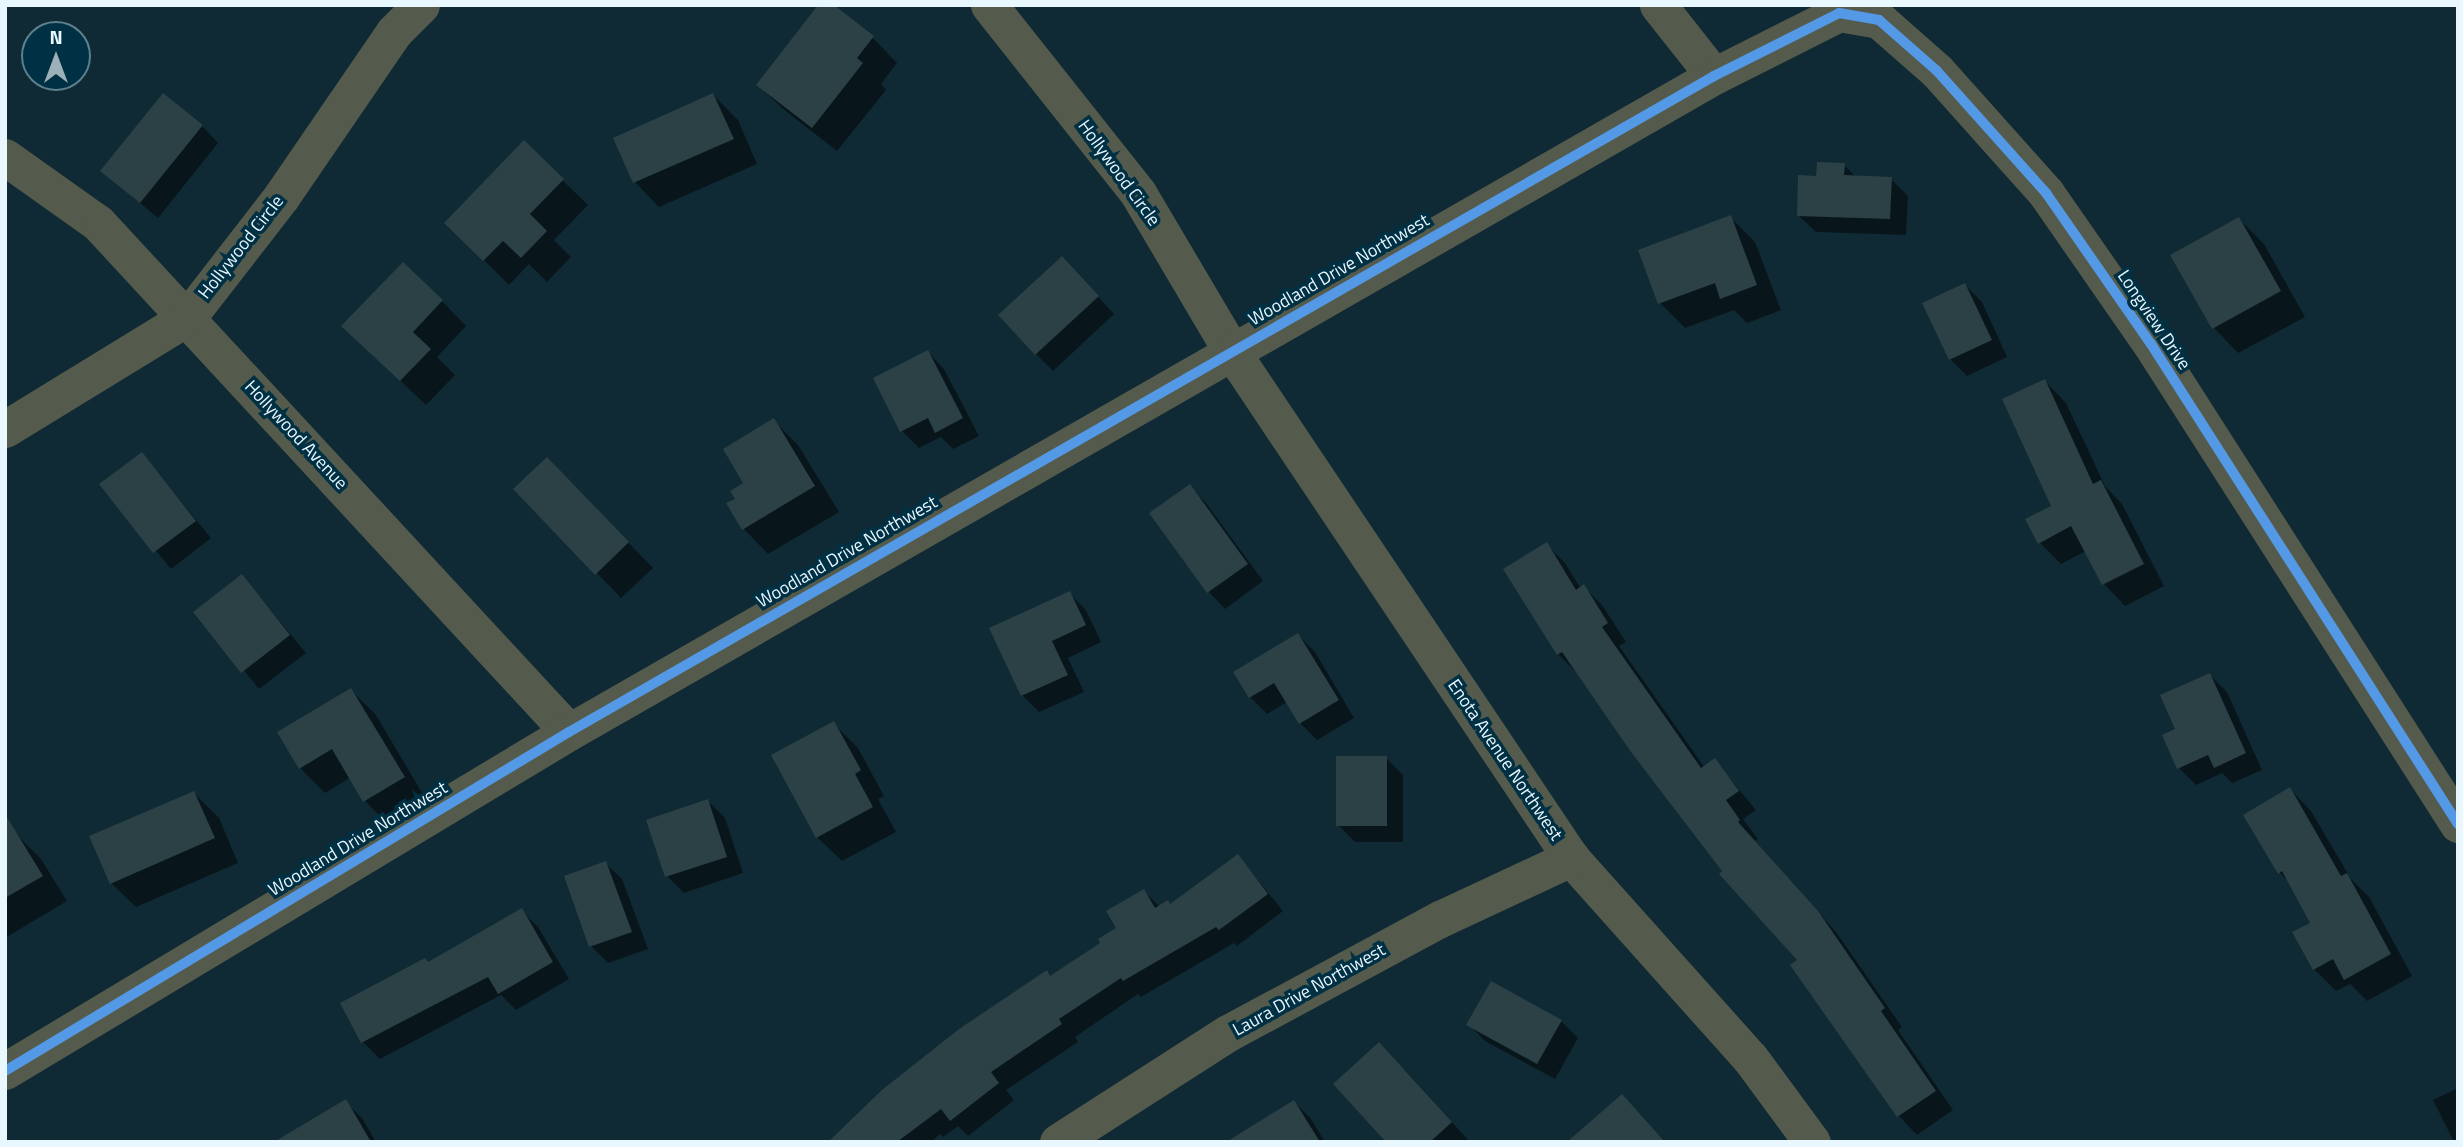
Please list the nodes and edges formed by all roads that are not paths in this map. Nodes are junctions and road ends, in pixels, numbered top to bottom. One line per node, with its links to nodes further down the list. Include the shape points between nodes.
1 (421, 5): 6 (street, Hollywood Circle, via 394,32 281,197)
2 (989, 5): 7 (street, Hollywood Circle, via 1138,193)
3 (1658, 5): 4 (street)
4 (1714, 75): 7 (street, Woodland Drive Northwest); 10 (street, Longview Drive, via 1839,13 1879,20 1937,71 2046,193 2151,344)
5 (5, 157): 6 (street, Hollywood Avenue, via 98,223)
6 (188, 317): 8 (street, Hollywood Circle); 9 (street, Hollywood Avenue)
7 (1232, 352): 9 (street, Woodland Drive Northwest); 11 (street, Enota Avenue Northwest)
8 (5, 429)
9 (569, 732): 12 (street, Woodland Drive Northwest)
10 (2458, 824)
11 (1571, 858): 13 (street, Laura Drive Northwest, via 1440,919 1228,1033); 14 (street, Enota Avenue Northwest, via 1751,1058)
12 (5, 1072)
13 (1058, 1142)
14 (1812, 1142)

